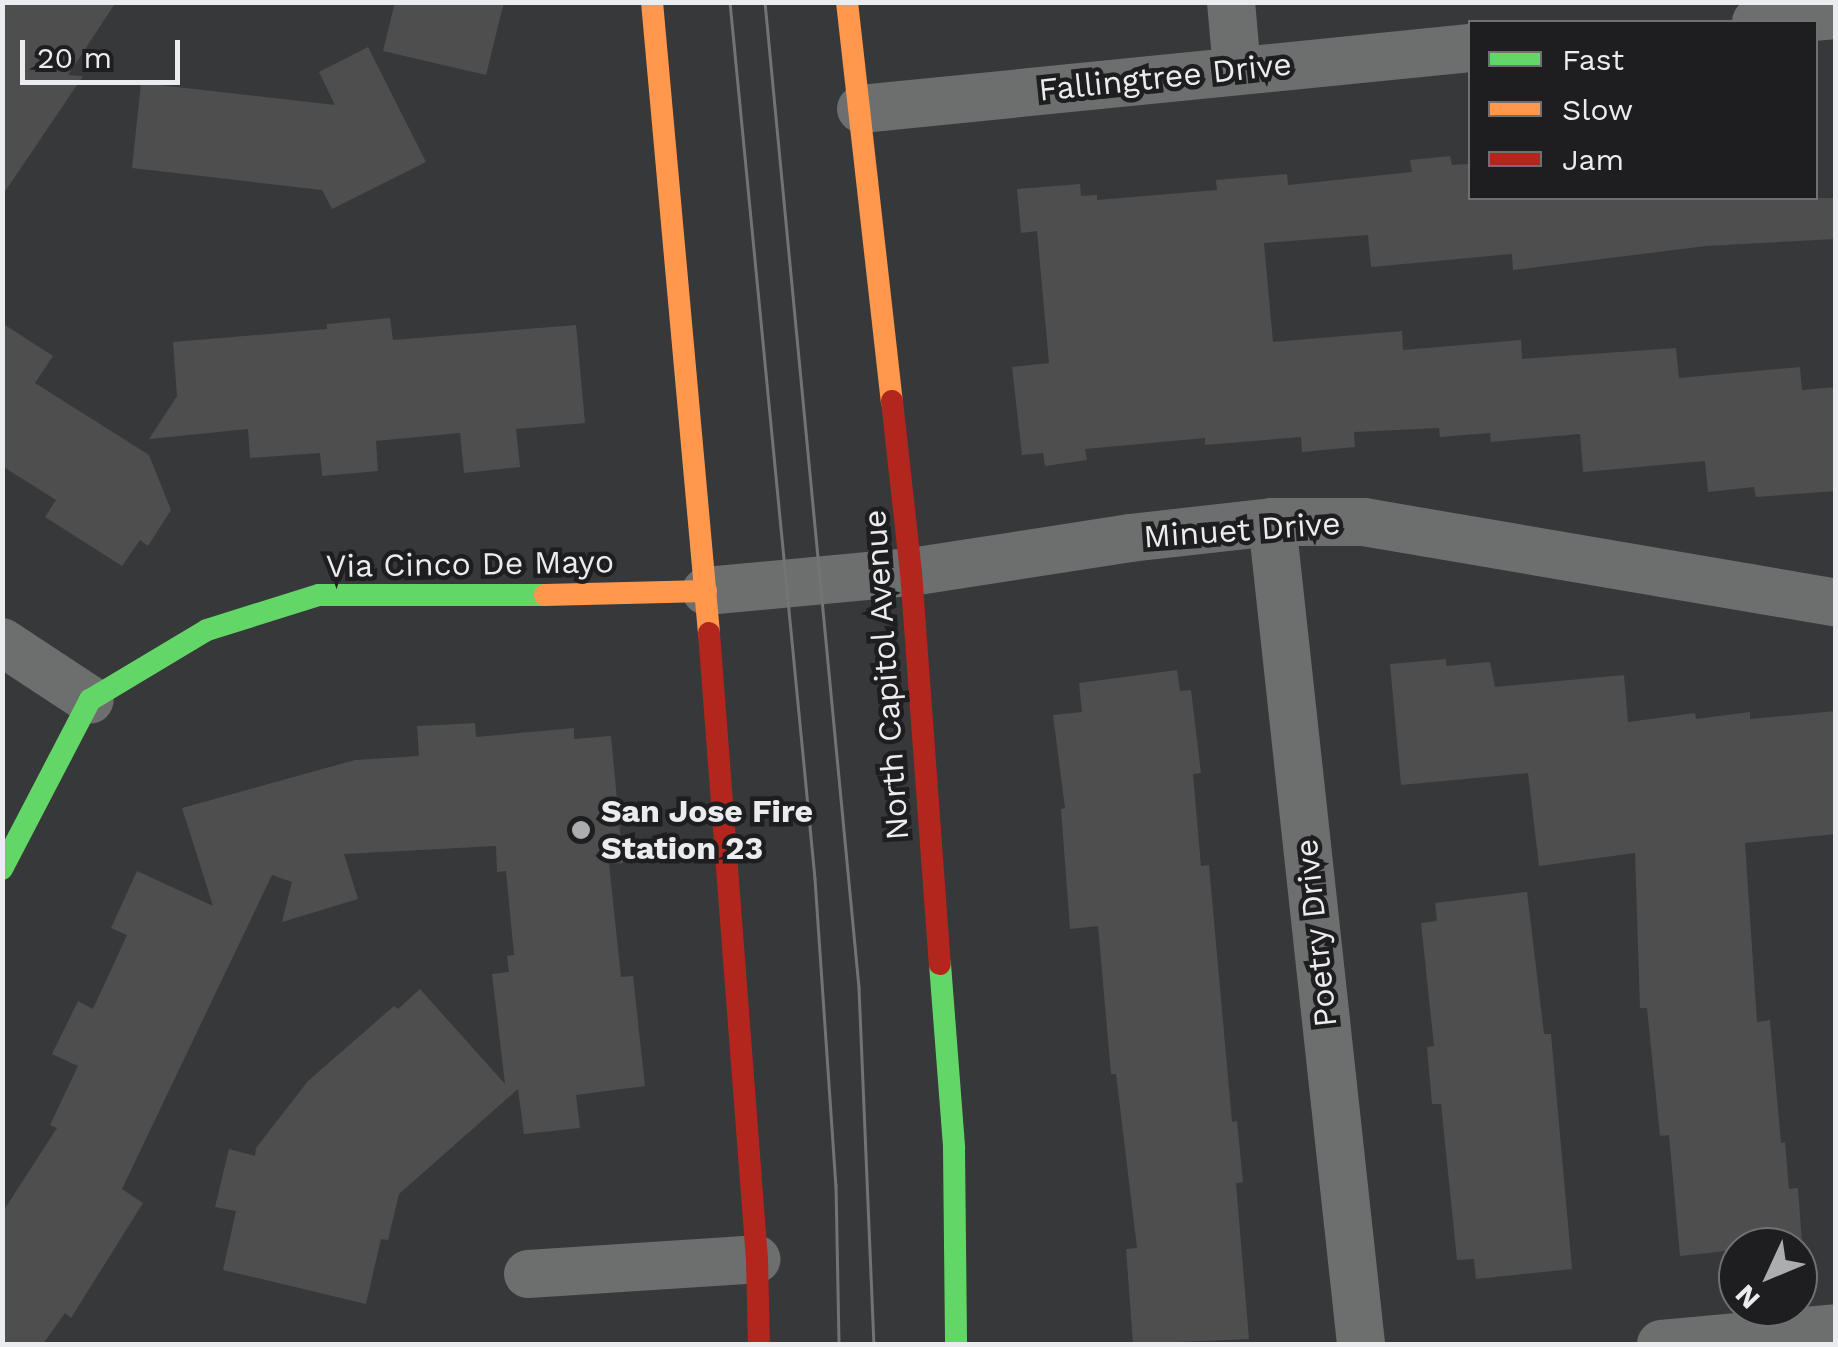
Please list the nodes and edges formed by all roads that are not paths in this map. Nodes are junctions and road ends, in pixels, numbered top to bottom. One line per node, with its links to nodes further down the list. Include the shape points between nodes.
1 (652, 2): 11 (main road)
2 (848, 2): 8 (main road, North Capitol Avenue)
3 (1231, 2): 7 (street)
4 (1836, 16): 5 (street)
5 (1783, 20)
6 (1468, 48): 7 (street, Fallingtree Drive)
7 (1236, 69): 8 (street, Fallingtree Drive)
8 (861, 109): 10 (main road, North Capitol Avenue)
9 (1272, 522): 10 (street, Minuet Drive); 12 (street, Minuet Drive, via 1364,522); 21 (street, Poetry Drive)
10 (911, 572): 11 (street, Minuet Drive); 20 (main road, North Capitol Avenue, via 954,1148)
11 (706, 591): 14 (main road, Via Cinco De Mayo, via 319,595 207,630); 16 (main road)
12 (1836, 603)
13 (2, 642): 14 (street)
14 (90, 700): 15 (main road)
15 (2, 869)
16 (757, 1259): 17 (street); 19 (main road)
17 (528, 1274)
18 (1836, 1328): 22 (street)
19 (760, 1344)
20 (956, 1344)
21 (1360, 1344)
22 (1661, 1344)

